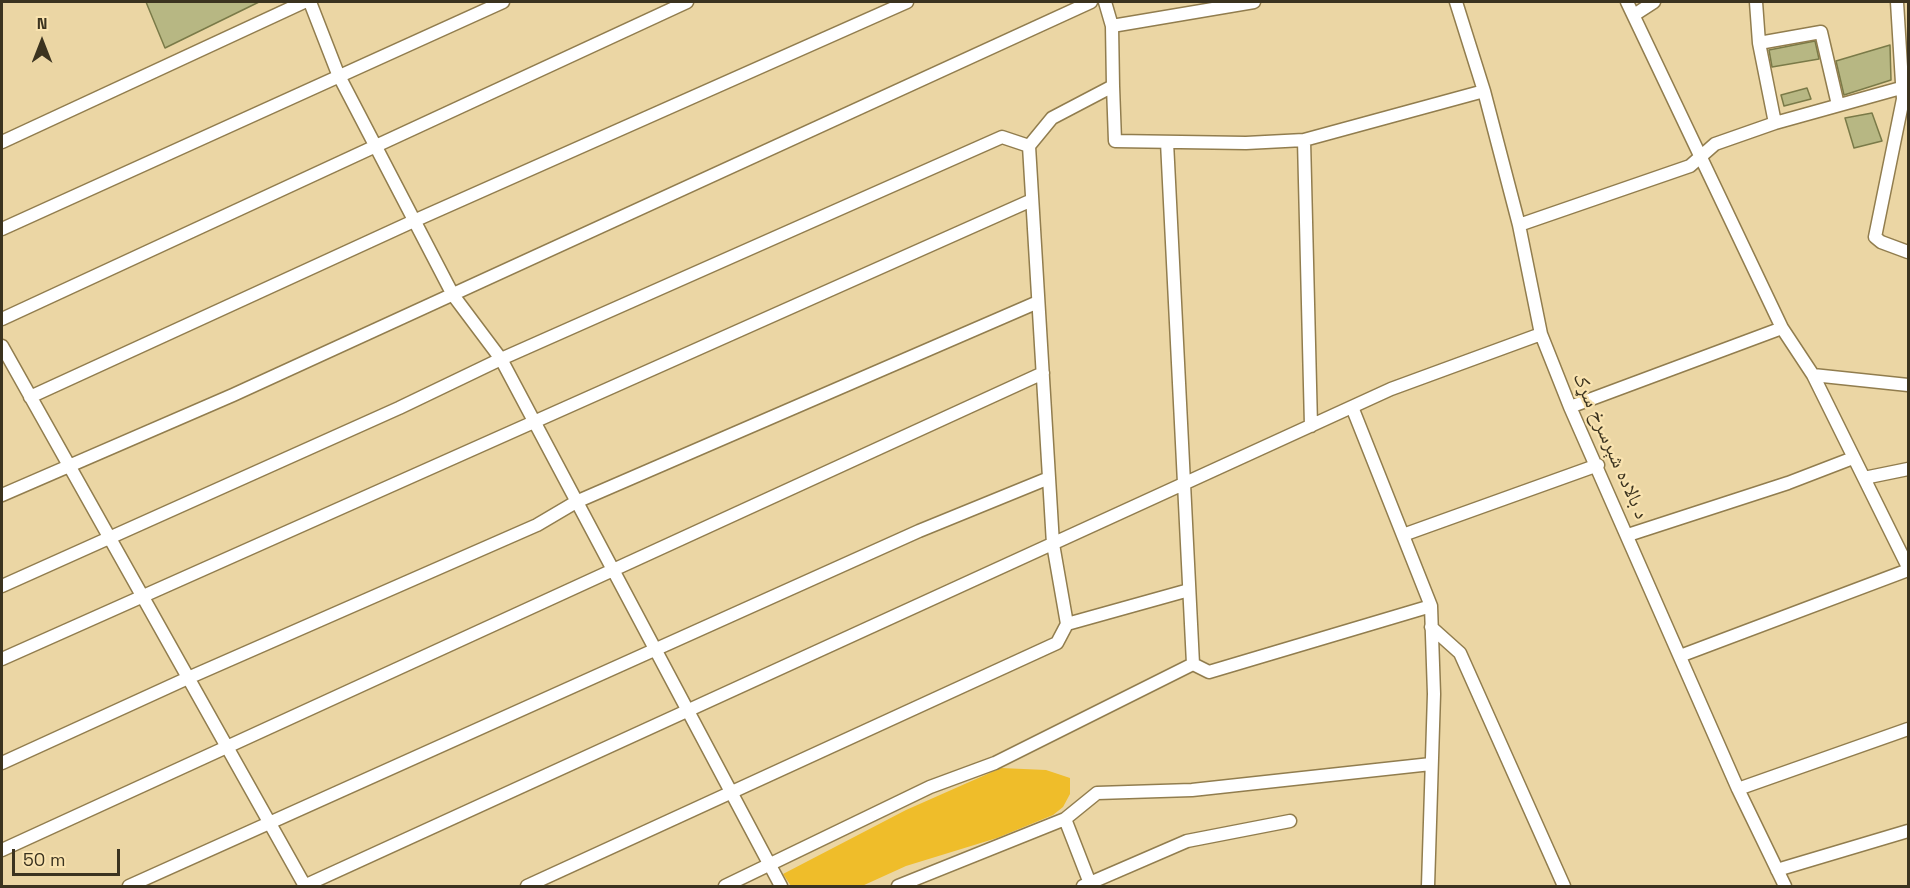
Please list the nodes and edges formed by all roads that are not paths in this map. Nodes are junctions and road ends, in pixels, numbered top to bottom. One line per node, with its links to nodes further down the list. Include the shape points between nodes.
1 (304, 2): 24 (street)
2 (310, 2): 17 (street)
3 (503, 2): 17 (street)
4 (687, 2): 26 (street)
5 (907, 2): 30 (street)
6 (1091, 2): 34 (street)
7 (1105, 2): 15 (street)
8 (1254, 2): 15 (street)
9 (1456, 2): 20 (street, د بالاده شېرسرخ سړک)
10 (1627, 2): 14 (street)
11 (1654, 2): 14 (street)
12 (1756, 2): 16 (street)
13 (1897, 2): 19 (street)
14 (1634, 15): 28 (street)
15 (1112, 26): 18 (street)
16 (1759, 43): 21 (street, via 1821,32); 22 (street)
17 (338, 74): 26 (street); 32 (street)
18 (1113, 86): 25 (street, via 1115,141); 27 (street, via 1052,118)
19 (1906, 87): 21 (street); 33 (street, via 1875,237)
20 (1484, 91): 23 (street); 31 (street, د بالاده شېرسرخ سړک)
21 (1838, 105): 22 (street)
22 (1775, 123): 28 (street, via 1715,144)
23 (1304, 140): 25 (street); 48 (street)
24 (2, 142)
25 (1167, 142): 55 (street)
26 (375, 146): 30 (street); 36 (street)
27 (1029, 146): 29 (street); 40 (street, via 1002,137)
28 (1701, 158): 31 (street, via 1690,166); 37 (street)
29 (1032, 200): 35 (street); 47 (street)
30 (416, 220): 34 (street); 44 (street)
31 (1519, 225): 38 (street, د بالاده شېرسرخ سړک)
32 (2, 229)
33 (1908, 252)
34 (453, 295): 40 (street); 50 (street)
35 (1038, 302): 41 (street); 57 (street)
36 (2, 319)
37 (1782, 328): 42 (street); 46 (street)
38 (1541, 334): 45 (street); 46 (street, د بالاده شېرسرخ سړک)
39 (2, 346): 44 (street)
40 (501, 359): 47 (street); 60 (street)
41 (1043, 373): 53 (street); 63 (street)
42 (1813, 375): 43 (street); 49 (street)
43 (1908, 385)
44 (30, 397): 50 (street)
45 (1352, 407): 48 (street); 59 (street)
46 (1570, 407): 51 (street, د بالاده شېرسرخ سړک)
47 (535, 421): 57 (street); 66 (street)
48 (1311, 426): 55 (street)
49 (1854, 458): 54 (street); 58 (street)
50 (69, 465): 56 (street); 60 (street)
51 (1598, 465): 58 (street, د بالاده شېرسرخ سړک); 59 (street)
52 (1908, 469): 54 (street)
53 (1049, 478): 61 (street); 70 (street)
54 (1864, 478): 62 (street)
55 (1184, 484): 61 (street); 65 (street)
56 (2, 495)
57 (576, 502): 63 (street); 74 (street, via 537,525)
58 (1628, 535): 71 (street, د بالاده شېرسرخ سړک)
59 (1403, 536): 67 (street)
60 (110, 537): 64 (street); 66 (street)
61 (1053, 544): 68 (street); 75 (street)
62 (1908, 568): 71 (street)
63 (613, 570): 70 (street); 77 (street)
64 (2, 586)
65 (1189, 590): 68 (street); 73 (street)
66 (142, 596): 72 (street); 74 (street)
67 (1431, 606): 69 (street); 73 (street, via 1209,672)
68 (1067, 624): 81 (street, via 1057,643)
69 (1431, 627): 79 (street); 97 (street, via 1460,653)
70 (655, 648): 75 (street); 84 (street)
71 (1680, 656): 80 (street, د بالاده شېرسرخ سړک)
72 (2, 658)
73 (1193, 664): 87 (street, via 995,763 930,788)
74 (188, 678): 77 (street); 78 (street)
75 (688, 711): 81 (street); 90 (street)
76 (1908, 729): 80 (street)
77 (226, 747): 84 (street); 86 (street)
78 (2, 763)
79 (1431, 764): 82 (street, via 1192,790 1097,793); 96 (street)
80 (1738, 789): 88 (street, د بالاده شېرسرخ سړک)
81 (731, 792): 87 (street); 91 (street)
82 (1065, 819): 94 (street); 95 (street)
83 (1290, 821): 95 (street, via 1187,841)
84 (270, 824): 89 (street); 90 (street)
85 (1908, 831): 88 (street)
86 (2, 850)
87 (770, 865): 92 (street); 93 (street)
88 (1777, 870): 98 (street, د بالاده شېرسرخ سړک)
89 (129, 886)
90 (304, 886)
91 (527, 886)
92 (725, 886)
93 (781, 886)
94 (898, 886)
95 (1088, 886)
96 (1425, 886)
97 (1564, 886)
98 (1785, 886)

